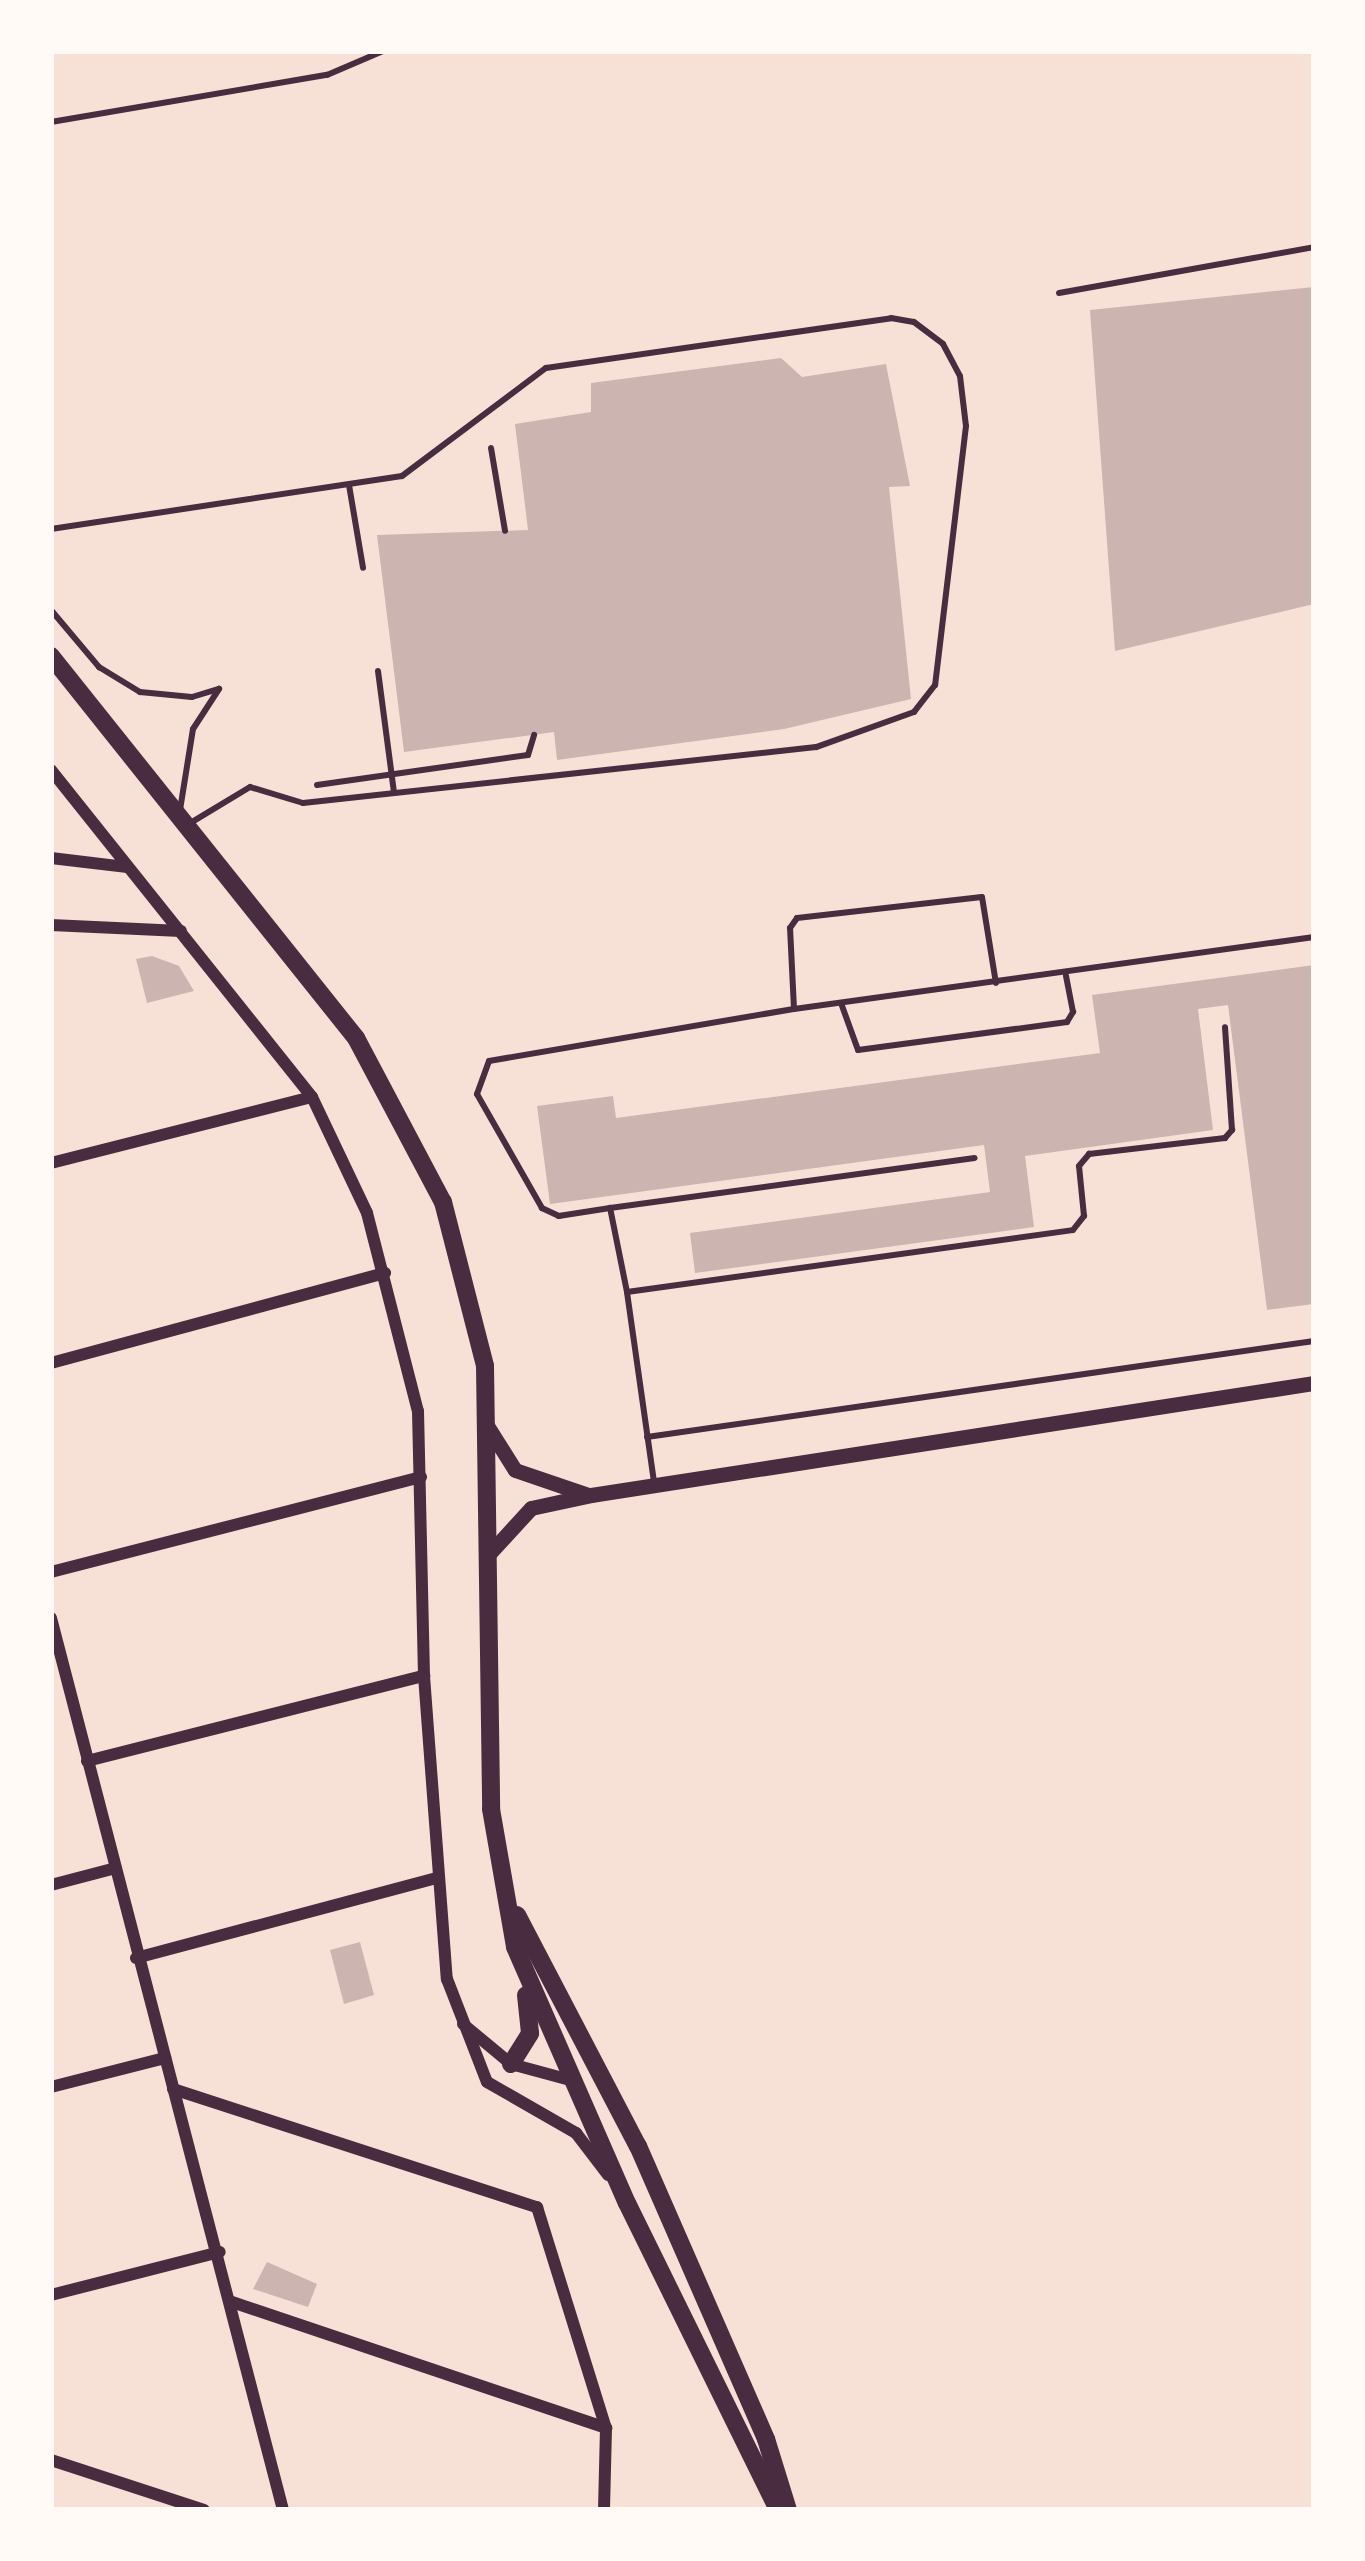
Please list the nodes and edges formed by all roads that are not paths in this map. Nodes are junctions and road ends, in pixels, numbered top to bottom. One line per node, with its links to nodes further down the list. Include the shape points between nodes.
1 (383, 51): 2 (lane, via 327,74)
2 (51, 122)
3 (1314, 247): 4 (lane)
4 (1059, 293)
5 (491, 448): 8 (lane)
6 (349, 485): 7 (lane); 9 (lane); 17 (lane, via 402,476 546,368 891,317 914,322 943,344 960,376 967,426 934,685 914,712 816,747)
7 (51, 529)
8 (505, 531)
9 (363, 568)
10 (51, 610): 18 (lane, via 99,667 140,692 192,697 219,689 193,729)
11 (51, 656): 18 (main road)
12 (378, 671): 15 (lane)
13 (534, 735): 15 (lane, via 528,755)
14 (51, 770): 20 (street)
15 (392, 778): 16 (lane); 17 (lane)
16 (317, 785)
17 (394, 793): 18 (lane, via 303,803 250,787)
18 (184, 819): 38 (main road, via 356,1038 418,1144 470,1287 485,1366)
19 (51, 858): 20 (street)
20 (127, 867): 22 (street)
21 (51, 925): 22 (street)
22 (181, 932): 29 (street)
23 (1314, 937): 24 (lane)
24 (1066, 976): 25 (lane); 26 (lane, via 1067,1022 858,1050)
25 (996, 983): 26 (lane); 27 (lane, via 982,897 797,918 790,928)
26 (841, 1003): 27 (lane)
27 (794, 1009): 32 (lane, via 489,1061 480,1070 478,1094 542,1208 559,1216)
28 (1225, 1027): 34 (lane, via 1232,1130 1225,1138 1089,1154 1079,1166 1084,1216 1073,1230)
29 (312, 1097): 31 (street); 33 (street, via 340,1147)
30 (975, 1158): 32 (lane)
31 (51, 1163)
32 (610, 1208): 34 (lane)
33 (386, 1273): 36 (street); 40 (street, via 418,1411)
34 (626, 1292): 39 (lane)
35 (1314, 1341): 39 (lane)
36 (51, 1364)
37 (1314, 1383): 41 (street)
38 (483, 1417): 42 (street, via 514,1470); 43 (main road)
39 (645, 1437): 41 (lane)
40 (421, 1477): 44 (street); 46 (street)
41 (654, 1482): 42 (street)
42 (590, 1496): 43 (street, via 519,1515)
43 (485, 1558): 53 (main road, via 491,1810)
44 (51, 1572)
45 (51, 1618): 47 (street)
46 (424, 1676): 49 (street); 51 (street)
47 (67, 1680): 48 (street); 49 (street)
48 (51, 1684)
49 (87, 1761): 50 (street)
50 (116, 1868): 52 (street); 54 (street)
51 (436, 1878): 54 (street); 56 (street)
52 (51, 1885)
53 (512, 1905): 55 (main road); 62 (main road)
54 (136, 1958): 57 (street)
55 (521, 1967): 58 (main road, via 530,2033); 59 (main road)
56 (458, 2019): 58 (street); 63 (street, via 487,2082 576,2134)
57 (165, 2059): 60 (street); 61 (street)
58 (511, 2064): 59 (street)
59 (574, 2081): 62 (main road); 63 (main road)
60 (51, 2087)
61 (173, 2090): 64 (street); 67 (street, via 537,2207)
62 (638, 2146): 73 (main road, via 766,2439)
63 (627, 2203): 72 (main road)
64 (220, 2252): 65 (street); 66 (street)
65 (51, 2295)
66 (232, 2302): 67 (street); 70 (street)
67 (606, 2428): 71 (street)
68 (51, 2460): 69 (street)
69 (204, 2510)
70 (283, 2510)
71 (604, 2510)
72 (778, 2510)
73 (788, 2510)

